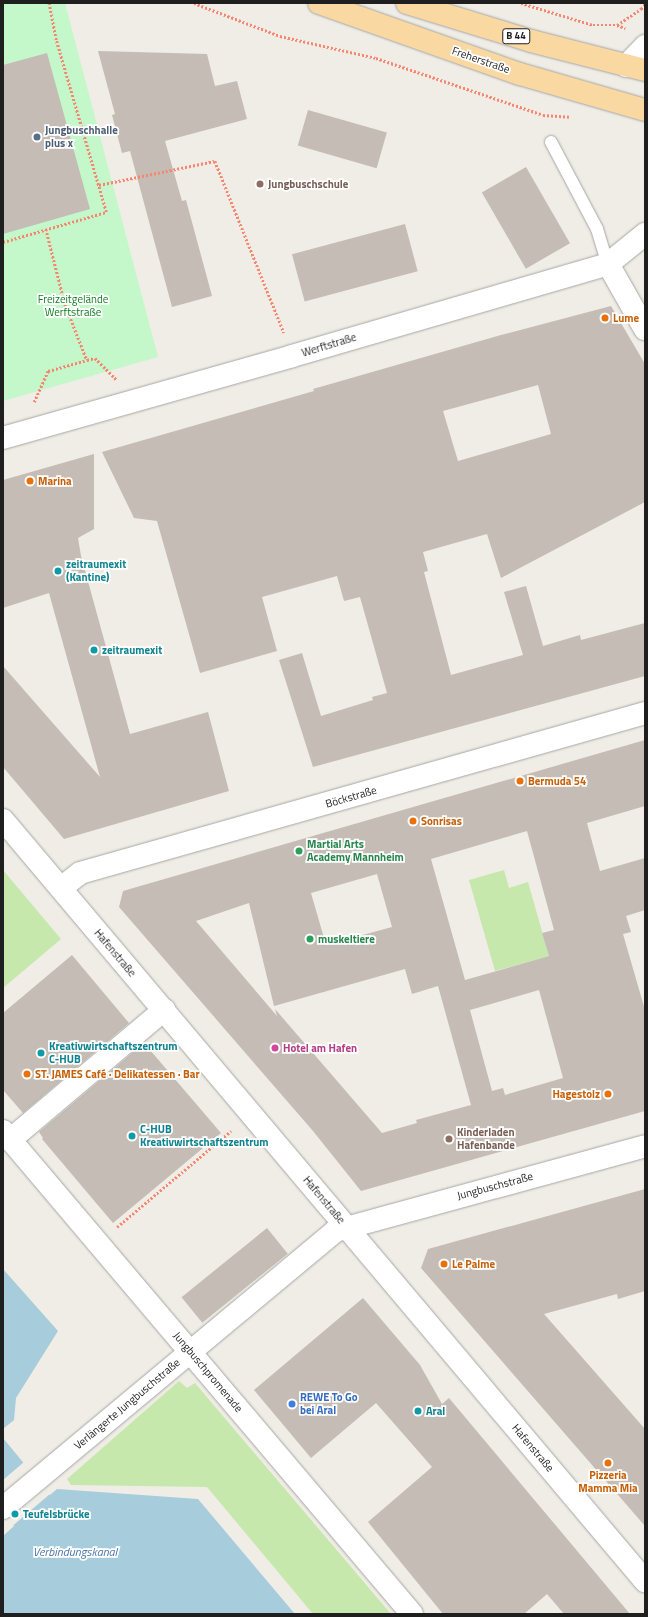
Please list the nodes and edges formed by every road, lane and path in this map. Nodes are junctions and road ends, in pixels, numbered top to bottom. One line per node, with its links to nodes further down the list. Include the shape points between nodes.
1 (49, 3): 12 (path, via 56,40)
2 (194, 3): 10 (path, via 280,36 376,58 544,115)
3 (319, 3): 9 (main road, Freherstraße, via 520,74)
4 (407, 3): 8 (main road, B 44, via 531,41)
5 (521, 3): 6 (path, via 593,25 617,25)
6 (645, 4)
7 (645, 46): 8 (street)
8 (635, 68)
9 (645, 110)
10 (572, 117)
11 (551, 142): 16 (lane, via 597,229)
12 (99, 185): 13 (path, via 106,212); 18 (path, via 215,161)
13 (46, 229): 15 (path); 19 (path, via 65,304)
14 (645, 234): 16 (street, Werftstraße)
15 (3, 242)
16 (608, 264): 17 (street); 18 (street, Werftstraße)
17 (645, 329)
18 (292, 356): 20 (street, Werftstraße)
19 (87, 360): 20 (path, via 95,358); 21 (path, via 48,371)
20 (136, 399): 21 (street, Werftstraße)
21 (11, 435)
22 (645, 713): 24 (street, Böckstraße, via 80,873)
23 (3, 820): 24 (street, Hafenstraße)
24 (60, 888): 25 (street, Hafenstraße)
25 (164, 1010): 26 (street, Hafenstraße); 27 (street)
26 (251, 1114): 29 (street, Hafenstraße); 30 (path)
27 (7, 1135): 30 (street, Jungbuschpromenade)
28 (645, 1146): 29 (street, Jungbuschstraße)
29 (346, 1226): 31 (street, Verlängerte Jungbuschstraße, via 335,1230); 33 (street, Hafenstraße)
30 (98, 1243): 31 (street, Jungbuschpromenade)
31 (190, 1350): 32 (street, Verlängerte Jungbuschstraße); 34 (street, Jungbuschpromenade)
32 (3, 1508)
33 (645, 1581)
34 (412, 1614)

